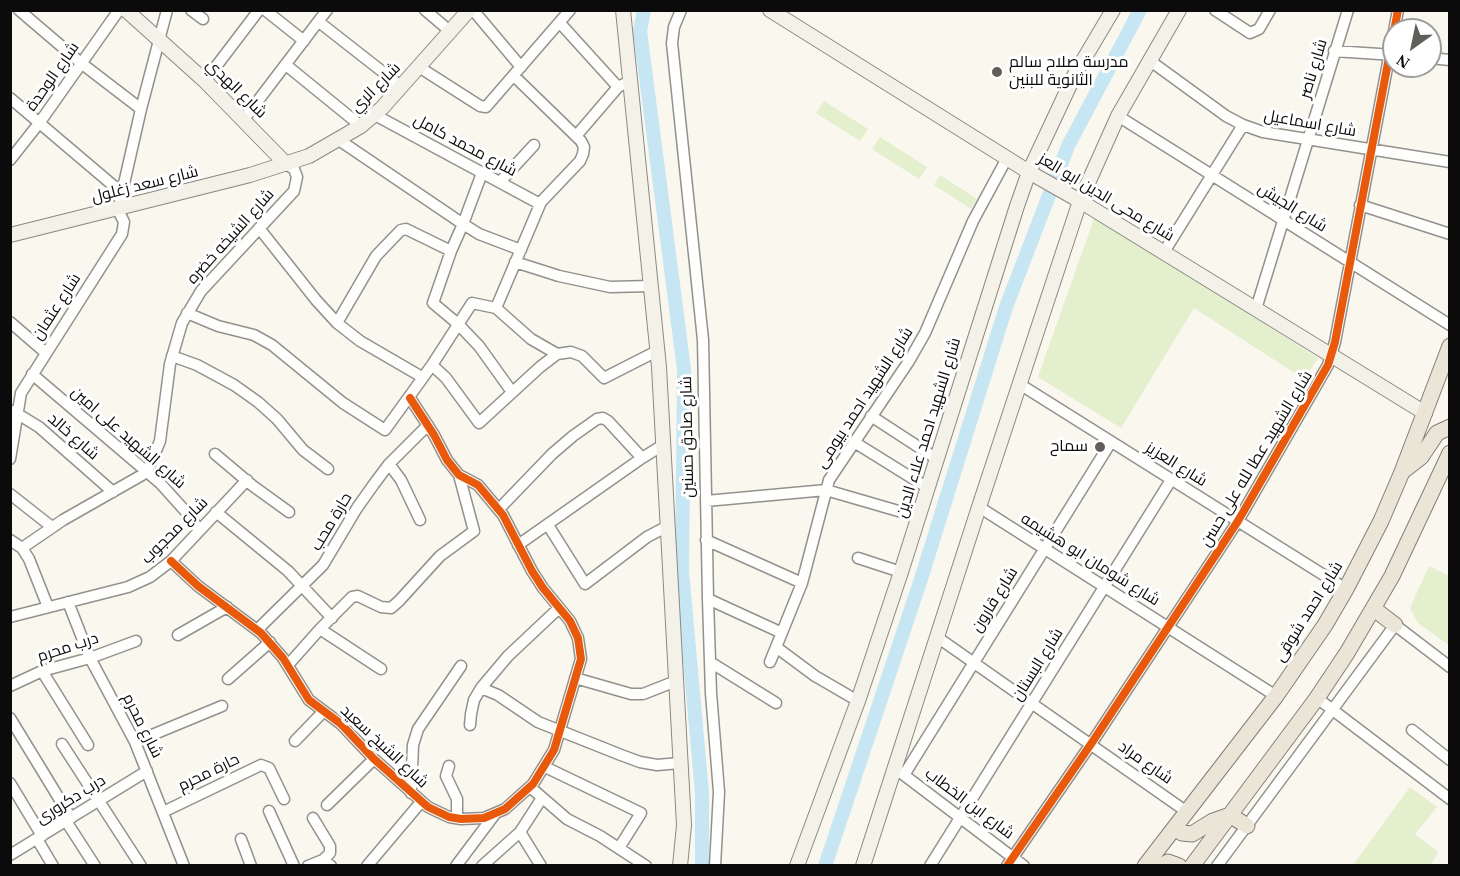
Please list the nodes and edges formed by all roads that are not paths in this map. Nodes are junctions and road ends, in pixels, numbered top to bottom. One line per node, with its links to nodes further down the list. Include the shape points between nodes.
1 (19, 10): 29 (street)
2 (118, 10): 29 (street, شارع الوحدة)
3 (126, 10): 24 (street, شارع الهدي)
4 (167, 10): 24 (street, شارع عثمان)
5 (191, 10): 20 (street)
6 (259, 10): 34 (street)
7 (265, 10): 25 (street)
8 (425, 10): 23 (street)
9 (471, 10): 23 (street, شارع الري); 32 (street)
10 (623, 10): 35 (street, شارع صادق حسنين)
11 (681, 10): 118 (street, شارع صادق حسنين, via 672,43 703,340)
12 (770, 10): 50 (street, شارع محى الدين ابو العز)
13 (1113, 10): 54 (street, شارع الشهيد احمد علاء الدين, via 1075,74)
14 (1179, 10): 28 (street)
15 (1215, 10): 16 (street, via 1250,33 1259,29)
16 (1270, 10)
17 (1348, 10): 26 (street, شارع ناصر)
18 (326, 11): 21 (street)
19 (568, 11): 22 (street)
20 (203, 20)
21 (319, 22): 25 (street); 36 (street)
22 (560, 23): 32 (street); 35 (street)
23 (451, 32): 31 (street, شارع الري)
24 (159, 40): 34 (street, شارع الهدي); 38 (street, شارع عثمان)
25 (304, 41): 30 (street)
26 (1334, 51): 27 (street); 47 (street, شارع ناصر)
27 (1382, 54)
28 (1149, 60): 40 (street); 43 (street, شارع اسماعيل)
29 (81, 63): 38 (street); 42 (street, شارع الوحدة)
30 (286, 65): 41 (street); 44 (street)
31 (419, 67): 32 (street, via 483,107 491,104); 36 (street, شارع الري)
32 (517, 71): 45 (street)
33 (1386, 78): 49 (street, شارع الشهيد عطا لله على حسن)
34 (206, 81): 41 (street, شارع الهدي)
35 (624, 84): 45 (street); 73 (street, شارع صادق حسنين)
36 (402, 87): 39 (street, شارع الري)
37 (10, 98): 42 (street)
38 (141, 109): 58 (street, شارع عثمان)
39 (375, 115): 44 (street, شارع الري); 55 (street, شارع محمد كامل)
40 (1118, 116): 56 (street, شارع الجيش); 59 (street)
41 (244, 119): 53 (street, شارع الهدي)
42 (40, 122): 51 (street, شارع الوحدة); 58 (street)
43 (1243, 125): 47 (street, شارع اسماعيل); 56 (street)
44 (361, 126): 46 (street, شارع الري)
45 (576, 136): 60 (street, via 584,147 580,161)
46 (339, 140): 53 (street, شارع الري); 64 (street)
47 (1309, 140): 49 (street, شارع اسماعيل); 63 (street, شارع ناصر)
48 (534, 145): 57 (street)
49 (1371, 149): 52 (street, شارع اسماعيل); 61 (street, شارع الشهيد عطا لله على حسن)
50 (1006, 158): 54 (street, شارع محى الدين ابو العز); 96 (street, شارع الشهيد احمد بيومى, via 973,221 925,333)
51 (10, 160)
52 (1449, 162)
53 (286, 164): 62 (street, شارع سعد زغلول); 65 (street, شارع الشيخه خضره, via 296,173 297,186)
54 (1029, 172): 59 (street, شارع محى الدين ابو العز); 106 (street, شارع الشهيد احمد علاء الدين)
55 (482, 173): 57 (street, شارع محمد كامل); 64 (street)
56 (1212, 175): 63 (street, شارع الجيش); 70 (street)
57 (500, 182): 60 (street, شارع محمد كامل)
58 (122, 193): 62 (street, شارع عثمان)
59 (1080, 201): 70 (street, شارع محى الدين ابو العز); 91 (street)
60 (540, 204): 68 (street)
61 (1360, 205): 66 (street); 71 (street, شارع الشهيد عطا لله على حسن)
62 (118, 210): 67 (street, شارع سعد زغلول); 83 (street, شارع عثمان, via 124,222 122,234)
63 (1283, 220): 71 (street, شارع الجيش); 75 (street, شارع ناصر)
64 (463, 224): 68 (street); 69 (street)
65 (259, 228): 76 (street, شارع الشيخه خضره, via 201,291); 78 (street)
66 (1449, 234)
67 (10, 235)
68 (521, 250): 72 (street)
69 (451, 251): 78 (street, via 401,230 376,256); 79 (street, via 433,303)
70 (1164, 252): 75 (street, شارع محى الدين ابو العز)
71 (1349, 261): 80 (street, شارع الجيش); 85 (street, شارع الشهيد عطا لله على حسن)
72 (516, 262): 73 (street, via 610,287); 74 (street)
73 (651, 286): 82 (street, شارع صادق حسنين)
74 (496, 309): 79 (street, via 472,303); 84 (street, via 531,339)
75 (1256, 309): 85 (street, شارع محى الدين ابو العز)
76 (187, 313): 86 (street, شارع الشيخه خضره); 93 (street, via 226,329 254,335 272,345 343,403 385,430)
77 (10, 322): 83 (street)
78 (338, 323): 89 (street)
79 (458, 324): 87 (street); 92 (street)
80 (1449, 325)
81 (1449, 346): 90 (main road, شارع احمد شوقى)
82 (657, 351): 84 (street, via 604,378 582,356 571,352); 101 (street, شارع صادق حسنين)
83 (46, 353): 88 (street, شارع عثمان)
84 (557, 354): 92 (street)
85 (1332, 355): 95 (street, شارع محى الدين ابو العز); 125 (street, شارع الشهيد عطا لله على حسن)
86 (172, 356): 108 (street, via 198,365 258,402 303,450); 109 (street, شارع الشيخه خضره, via 160,441)
87 (432, 365): 89 (street); 92 (street, via 461,396 479,423)
88 (32, 374): 94 (street, شارع عثمان); 109 (street, شارع الشهيد على امين)
89 (422, 377): 93 (street)
90 (1443, 384): 95 (main road, شارع احمد شوقى)
91 (1020, 385): 100 (street, شارع العزيز); 119 (street)
92 (512, 392)
93 (410, 398): 97 (street, شارع الشيخ سعيد)
94 (14, 411): 105 (street, شارع عثمان); 116 (street, شارع خالد)
95 (1425, 413): 110 (main road, شارع احمد شوقى)
96 (871, 416): 99 (street, شارع الشهيد احمد بيومى); 106 (street)
97 (428, 425): 107 (street, حارة محب); 111 (street, شارع الشيخ سعيد)
98 (1449, 427): 110 (main road, via 1437,433 1421,457)
99 (854, 442): 114 (street); 115 (street, شارع الشهيد احمد بيومى, via 834,470)
100 (1111, 442): 113 (street, شارع العزيز); 134 (street, شارع قارون)
101 (663, 445): 104 (street); 127 (street, شارع صادق حسنين)
102 (215, 453): 112 (street)
103 (1449, 453): 147 (main road)
104 (642, 458): 120 (street, via 608,421 597,419 552,454); 126 (street)
105 (10, 459)
106 (937, 459): 114 (street, شارع الشهيد احمد علاء الدين)
107 (389, 464): 124 (street); 139 (street, حارة محب, via 357,508 331,554)
108 (328, 469)
109 (146, 471): 116 (street); 129 (street, شارع الشهيد على امين, via 174,497)
110 (1402, 472): 141 (main road, شارع احمد شوقى)
111 (459, 475): 120 (street, شارع الشيخ سعيد, via 478,485); 149 (street, via 474,531 440,556 391,608 355,597)
112 (247, 480): 121 (street, شارع محجوب); 122 (street)
113 (1171, 480): 125 (street, شارع العزيز); 140 (street, شارع البستان)
114 (928, 488): 123 (street, شارع الشهيد احمد علاء الدين)
115 (826, 490): 118 (street); 123 (street); 138 (street, شارع الشهيد احمد بيومى)
116 (113, 492): 128 (street)
117 (10, 494): 128 (street)
118 (706, 501): 131 (street, شارع صادق حسنين)
119 (979, 507): 134 (street, شارع شومان ابو هشيمه); 156 (street)
120 (498, 509): 132 (street, شارع الشيخ سعيد)
121 (216, 512): 129 (street, شارع محجوب); 139 (street)
122 (289, 512)
123 (919, 517): 137 (street, شارع الشهيد احمد علاء الدين)
124 (420, 520)
125 (1238, 521): 141 (street, شارع العزيز); 151 (street, شارع الشهيد عطا لله على حسن)
126 (548, 525): 127 (street, via 585,584 647,537); 132 (street)
127 (668, 526): 171 (street, شارع صادق حسنين)
128 (52, 527): 133 (street)
129 (199, 530): 136 (street, شارع محجوب)
130 (10, 540): 133 (street)
131 (706, 540): 138 (street); 142 (street, شارع صادق حسنين)
132 (518, 545): 146 (street, شارع الشيخ سعيد)
133 (22, 548): 144 (street)
134 (1045, 549): 140 (street, شارع شومان ابو هشيمه); 163 (street, شارع قارون)
135 (858, 558): 137 (street)
136 (171, 561): 143 (street, شارع محجوب, via 139,583); 145 (street, شارع الشيخ سعيد)
137 (901, 572): 176 (street, شارع الشهيد احمد علاء الدين)
138 (802, 583): 154 (street, شارع الشهيد احمد بيومى)
139 (303, 587): 149 (street); 153 (street, حارة محب)
140 (1104, 587): 151 (street, شارع شومان ابو هشيمه); 177 (street, شارع البستان)
141 (1346, 589): 174 (main road, شارع احمد شوقى)
142 (708, 599): 154 (street); 161 (street, شارع صادق حسنين)
143 (69, 602): 144 (street, شارع محجوب); 160 (street, شارع محرم)
144 (48, 607): 148 (street, شارع محجوب)
145 (227, 607): 153 (street, شارع الشيخ سعيد); 155 (street)
146 (559, 608): 169 (street, شارع الشيخ سعيد, via 578,638 581,659); 173 (street)
147 (1374, 609): 150 (main road); 175 (main road)
148 (10, 617)
149 (332, 618): 152 (street)
150 (1395, 625): 166 (street); 180 (street)
151 (1168, 628): 174 (street, شارع شومان ابو هشيمه); 189 (street, شارع الشهيد عطا لله على حسن)
152 (321, 629): 164 (street); 167 (street)
153 (257, 630): 158 (street, شارع الشيخ سعيد)
154 (782, 633): 159 (street, شارع الشهيد احمد بيومى)
155 (178, 635)
156 (937, 637): 163 (street, شارع مراد); 197 (street)
157 (136, 640): 160 (street, درب محرم)
158 (270, 642): 164 (street, شارع الشيخ سعيد); 170 (street)
159 (776, 647): 162 (street, شارع الشهيد احمد بيومى); 176 (street)
160 (90, 658): 168 (street, درب محرم); 187 (street, شارع محرم)
161 (710, 662): 178 (street); 238 (street, شارع صادق حسنين, via 719,792)
162 (770, 662)
163 (974, 662): 177 (street, شارع مراد); 197 (street, شارع قارون)
164 (288, 665): 181 (street, شارع الشيخ سعيد, via 303,693)
165 (461, 666): 200 (street, via 418,729 413,745)
166 (1449, 667)
167 (381, 669)
168 (42, 671): 172 (street, درب محرم); 190 (street)
169 (575, 678): 171 (street, via 631,694 643,694); 185 (street, شارع الشيخ سعيد)
170 (228, 679)
171 (676, 681): 193 (street, شارع صادق حسنين)
172 (10, 686)
173 (481, 688): 183 (street, via 474,700); 185 (street, via 498,694 521,712)
174 (1276, 696): 209 (main road, شارع احمد شوقى)
175 (1317, 698): 180 (street); 211 (main road)
176 (858, 701): 239 (street, شارع الشهيد احمد علاء الدين)
177 (1032, 702): 189 (street, شارع مراد); 212 (street, شارع البستان)
178 (776, 704)
179 (222, 706): 187 (street)
180 (1333, 710): 203 (street); 216 (street)
181 (323, 712): 186 (street); 191 (street, شارع الشيخ سعيد, via 341,724)
182 (10, 718): 215 (street)
183 (470, 725)
184 (1412, 730): 192 (street)
185 (559, 732): 193 (street, via 640,762); 195 (street, شارع الشيخ سعيد)
186 (296, 741)
187 (135, 742): 196 (street, شارع محرم)
188 (62, 744): 204 (street)
189 (1091, 744): 209 (street, شارع مراد); 223 (street, شارع الشهيد عطا لله على حسن)
190 (88, 745)
191 (374, 759): 200 (street, شارع الشيخ سعيد); 206 (street)
192 (1449, 759)
193 (680, 763): 237 (street, شارع صادق حسنين, via 684,825)
194 (449, 766): 214 (street, via 446,776 457,799)
195 (545, 767): 199 (street, شارع الشيخ سعيد); 221 (street, via 641,813)
196 (147, 771): 204 (street, درب دكرورى); 208 (street, شارع محرم)
197 (899, 771): 212 (street, شارع ابن الخطاب); 240 (street)
198 (10, 783): 219 (street)
199 (530, 787): 201 (street); 210 (street, شارع الشيخ سعيد)
200 (411, 794): 205 (street, شارع الشيخ سعيد)
201 (542, 798): 218 (street); 221 (street, via 567,819)
202 (284, 799): 208 (street, حارة محرم, via 269,768 261,765)
203 (1449, 800)
204 (99, 801): 215 (street, درب دكرورى); 227 (street)
205 (421, 802): 214 (street, شارع الشيخ سعيد, via 438,813); 232 (street)
206 (327, 805)
207 (269, 811): 230 (street)
208 (163, 812): 228 (street, شارع محرم)
209 (1187, 812): 217 (main road, شارع احمد شوقى)
210 (495, 814): 214 (street, شارع الشيخ سعيد); 233 (street)
211 (1230, 815): 216 (main road); 217 (main road, via 1192,834); 246 (main road)
212 (960, 817): 223 (street, شارع ابن الخطاب); 241 (street, شارع البستان)
213 (314, 818): 224 (street, via 330,846)
214 (457, 818)
215 (68, 819): 219 (street, درب دكرورى); 226 (street)
216 (1247, 826): 247 (street)
217 (1175, 827): 243 (main road, شارع احمد شوقى)
218 (520, 832): 234 (street); 235 (street)
219 (39, 837): 222 (street, درب دكرورى); 225 (street)
220 (241, 839): 229 (street)
221 (619, 848): 236 (street)
222 (10, 855)
223 (1010, 861): 242 (street, شارع ابن الخطاب)
224 (327, 863): 231 (street)
225 (53, 866)
226 (95, 866)
227 (141, 866)
228 (184, 866)
229 (251, 866)
230 (294, 866)
231 (308, 866)
232 (367, 866)
233 (456, 866)
234 (482, 866)
235 (541, 866)
236 (646, 866)
237 (680, 866)
238 (716, 866)
239 (797, 866)
240 (863, 866)
241 (930, 866)
242 (1024, 866)
243 (1145, 866)
244 (1161, 866): 245 (main road, via 1172,862)
245 (1179, 866)
246 (1192, 866)
247 (1217, 866)

